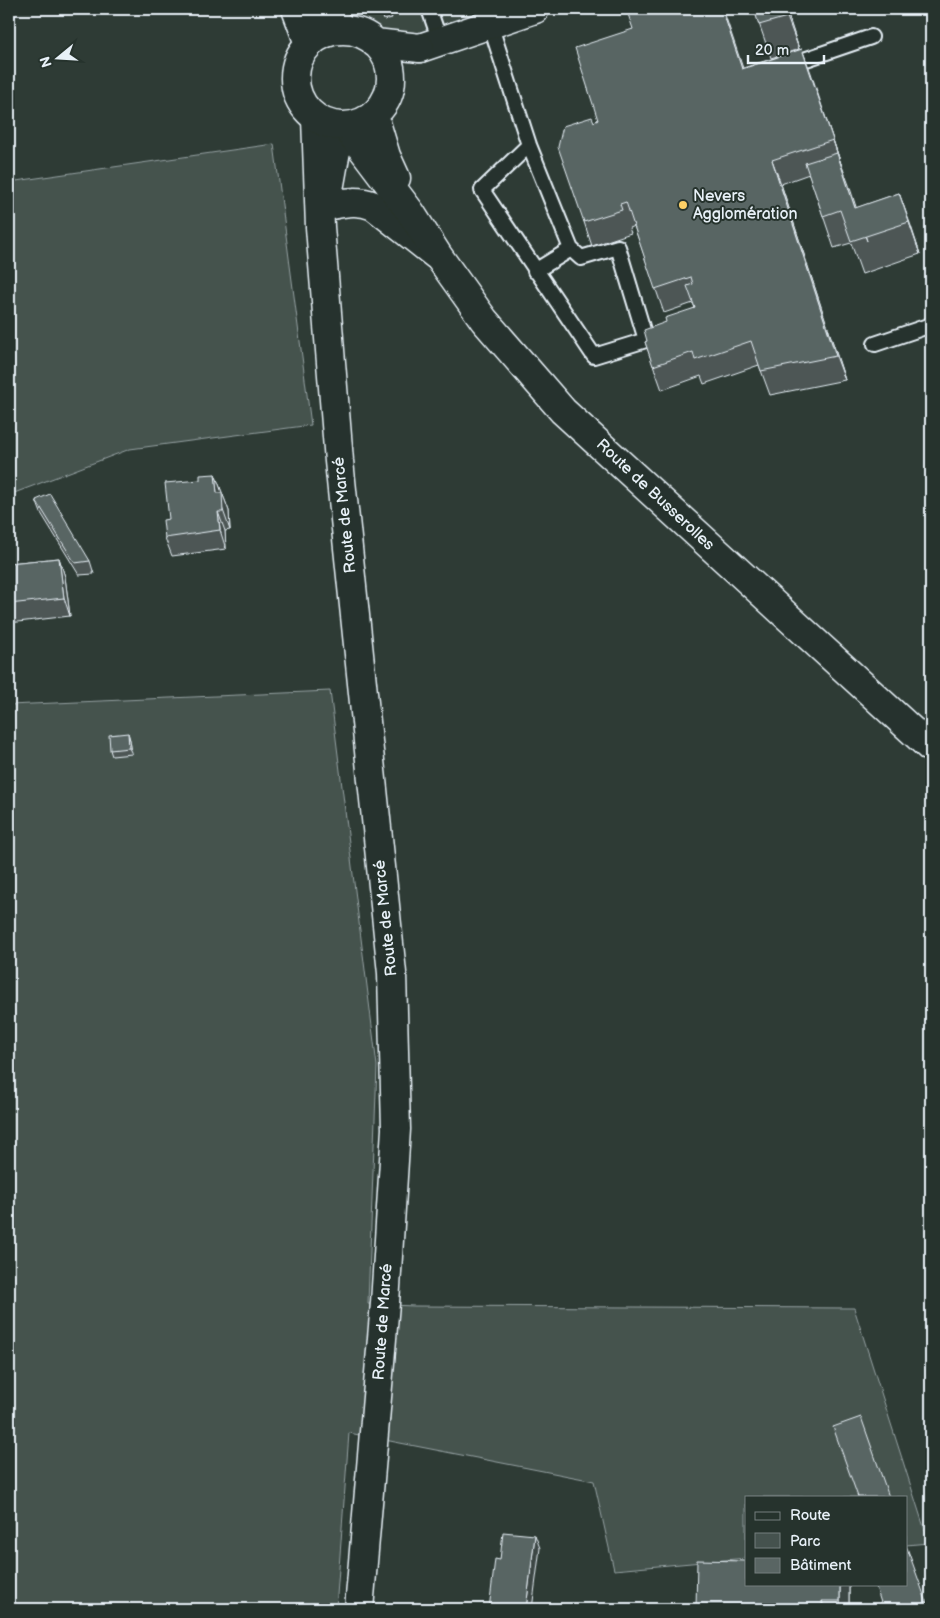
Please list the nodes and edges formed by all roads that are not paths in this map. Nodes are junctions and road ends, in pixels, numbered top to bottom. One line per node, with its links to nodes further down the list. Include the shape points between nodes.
1 (296, 9): 9 (street)
2 (322, 9): 6 (street)
3 (429, 9): 10 (lane)
4 (536, 9): 5 (street)
5 (490, 24): 10 (street); 16 (lane)
6 (344, 30): 8 (street, via 356,32); 9 (street, via 332,31)
7 (871, 38): 11 (lane)
8 (375, 43): 10 (street); 12 (street, via 384,52)
9 (309, 44): 14 (street, via 300,55 295,83 305,108)
10 (430, 44): 12 (street)
11 (778, 69)
12 (391, 76): 13 (street, via 390,91)
13 (374, 116): 15 (street, via 361,124); 17 (street, via 386,156)
14 (316, 118): 15 (street); 18 (street, Route de Marcé)
15 (344, 127): 17 (street); 18 (street, Route de Marcé, via 337,145)
16 (530, 145): 19 (lane); 21 (lane, via 482,190)
17 (411, 213): 20 (street, Route de Busserolles)
18 (323, 217): 20 (street, via 351,202 364,202 374,206); 25 (street, Route de Marcé, via 339,461 392,983 396,1129)
19 (571, 249): 21 (lane); 21 (lane, via 581,258 618,247 646,340 594,356)
20 (439, 257): 24 (street, Route de Busserolles, via 484,320 564,411)
21 (535, 271)
22 (931, 325): 23 (lane)
23 (875, 344)
24 (931, 748)
25 (359, 1609)

